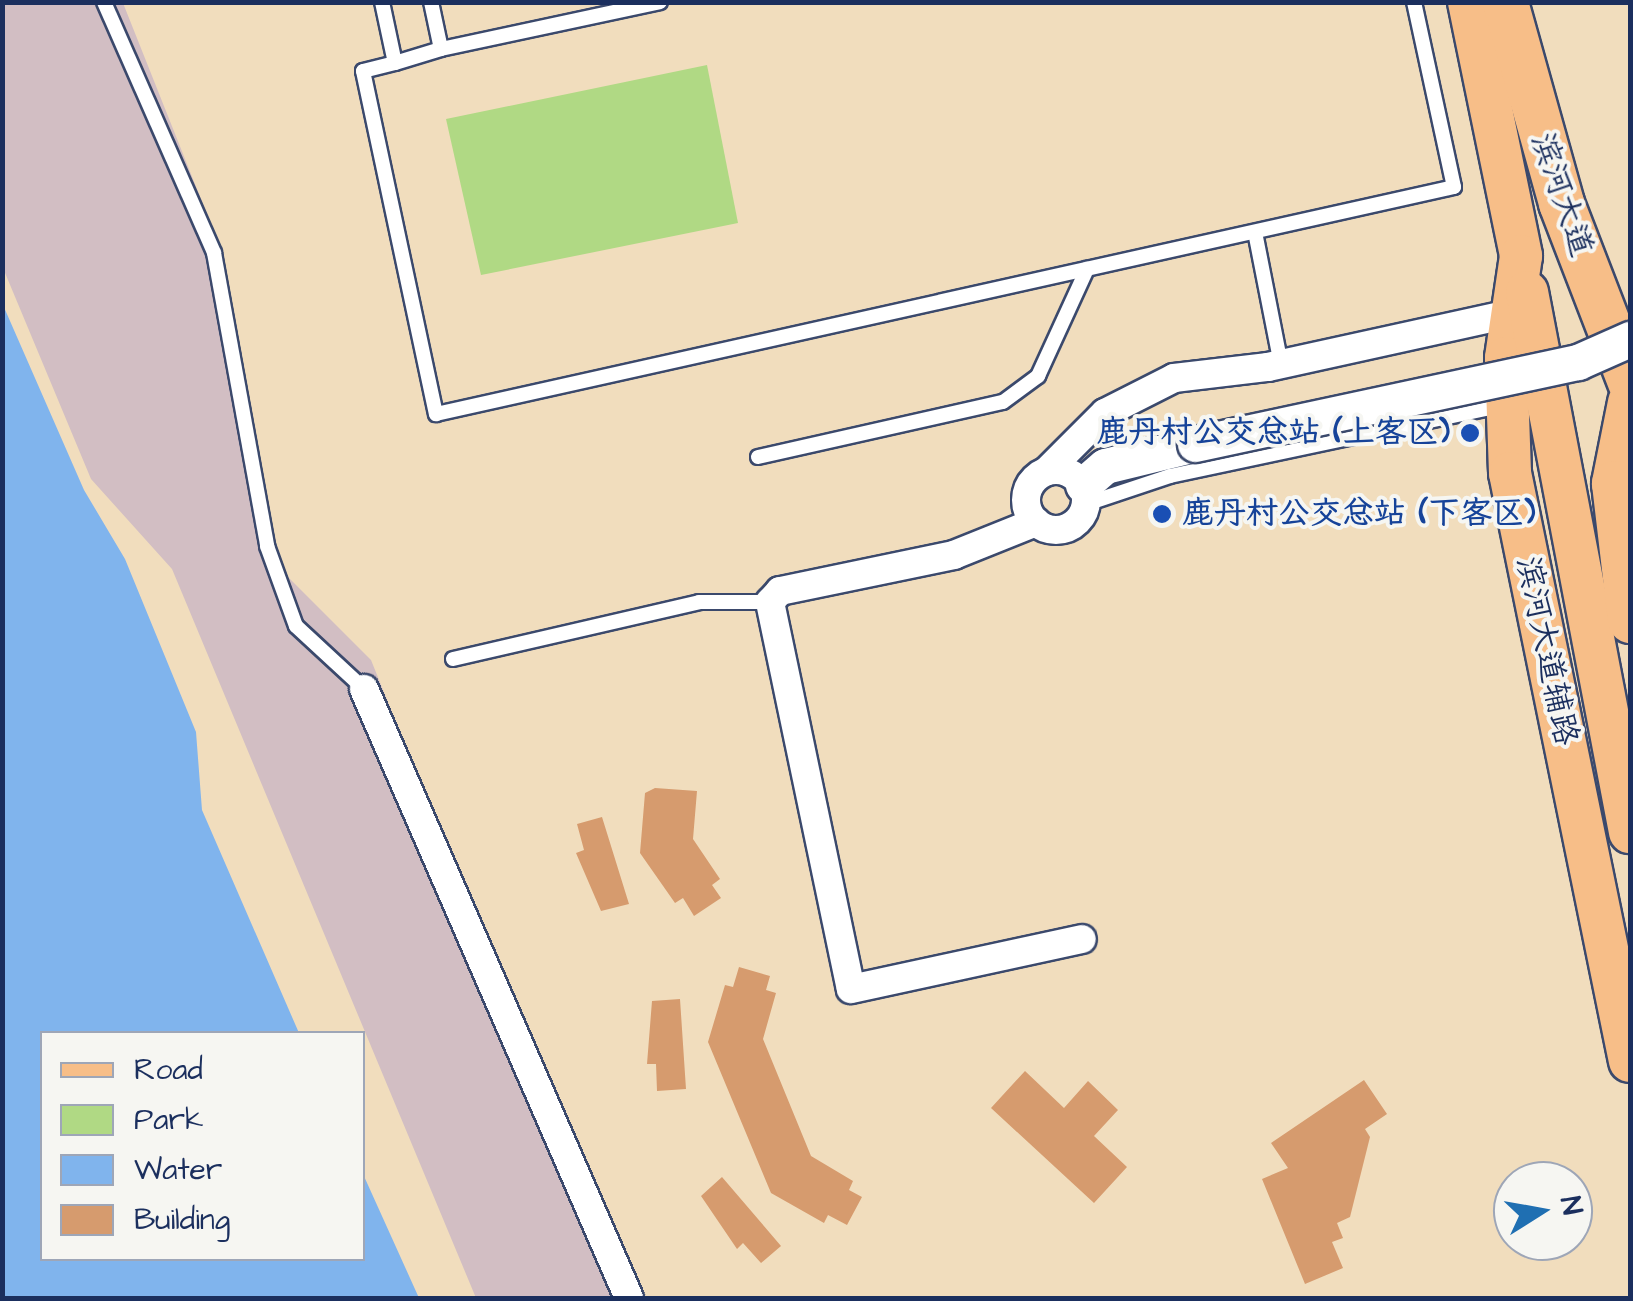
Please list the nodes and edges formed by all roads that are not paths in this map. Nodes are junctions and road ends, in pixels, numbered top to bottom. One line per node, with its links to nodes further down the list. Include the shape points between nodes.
1 (104, 2): 26 (lane, via 214,253 267,546 296,626)
2 (382, 2): 9 (lane)
3 (431, 2): 8 (lane)
4 (660, 2): 8 (lane)
5 (1414, 2): 10 (lane, via 1454,187)
6 (1469, 2): 11 (main road)
7 (1506, 2): 16 (highway, 滨河大道, via 1560,203)
8 (441, 50): 9 (lane)
9 (394, 63): 12 (lane, via 363,71 436,414)
10 (1255, 232): 12 (lane); 15 (lane)
11 (1521, 256): 13 (main road); 18 (main road)
12 (1087, 269): 19 (lane, via 1038,376 1003,402)
13 (1513, 313): 15 (street); 18 (main road)
14 (1630, 339): 21 (street, bridge, via 1578,362 1105,466)
15 (1281, 364): 20 (street, via 1174,378 1104,413)
16 (1630, 382)
17 (1630, 402): 24 (highway, via 1614,484)
18 (1527, 411): 21 (lane); 27 (main road, via 1582,588); 29 (main road, 滨河大道辅路, via 1510,473)
19 (758, 457)
20 (1047, 471): 21 (street, via 1068,472); 22 (street, via 1027,493)
21 (1085, 495): 22 (street, via 1078,520 1062,530)
22 (1036, 522): 23 (street, via 954,555 780,591)
23 (770, 602): 25 (lane, via 700,602); 28 (street, via 851,990)
24 (1630, 620)
25 (452, 659)
26 (364, 689): 30 (street)
27 (1630, 832)
28 (1082, 939)
29 (1630, 1061)
30 (629, 1298)

